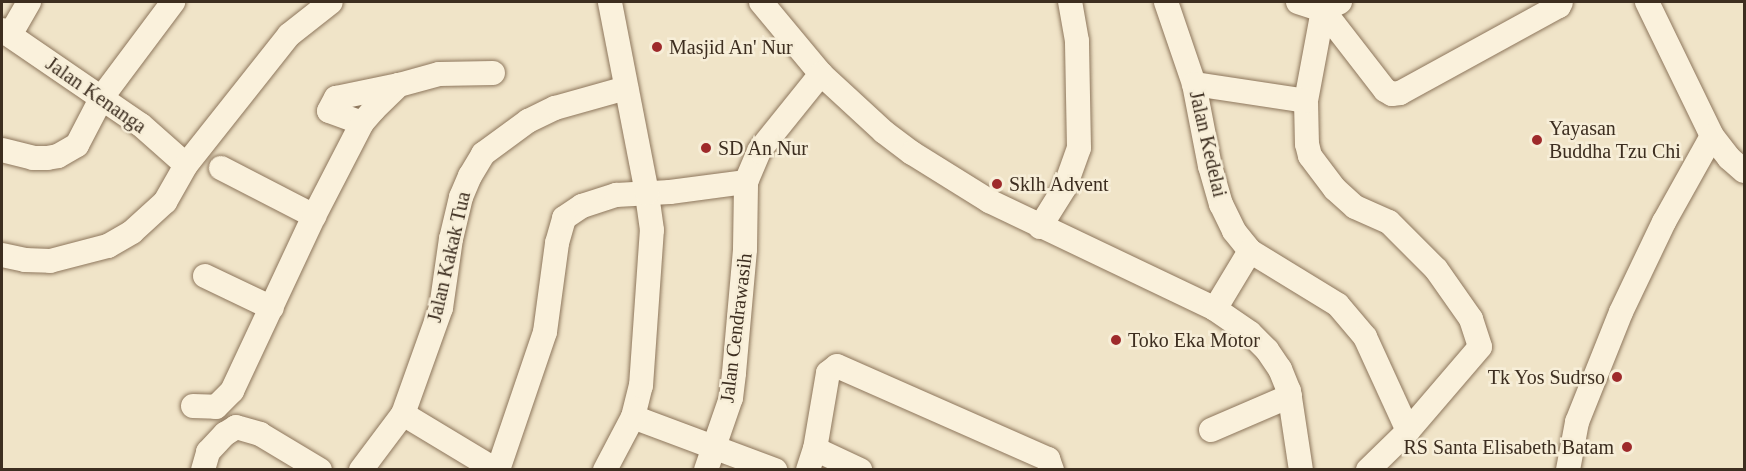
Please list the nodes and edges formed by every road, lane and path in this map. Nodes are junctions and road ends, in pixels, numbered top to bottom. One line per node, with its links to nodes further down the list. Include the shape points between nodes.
1 (29, 2): 12 (street)
2 (173, 2): 18 (street)
3 (331, 2): 23 (street, via 289,35)
4 (610, 2): 17 (street)
5 (761, 2): 14 (street)
6 (1070, 2): 29 (street, via 1077,41 1078,148 1065,187)
7 (1166, 2): 15 (street, Jalan Kedelai)
8 (1298, 2): 11 (street)
9 (1561, 2): 11 (street, via 1411,88 1392,94 1385,90)
10 (1647, 2): 21 (street)
11 (1332, 6): 19 (street)
12 (6, 33): 18 (street, Jalan Kenanga)
13 (493, 73): 16 (street, via 439,74)
14 (821, 74): 26 (street, via 759,151); 29 (street, via 912,153 988,201)
15 (1194, 84): 19 (street); 30 (street, Jalan Kedelai, via 1221,204 1234,231)
16 (399, 85): 20 (street); 20 (street, via 336,98 329,111)
17 (626, 88): 27 (street); 37 (street, Jalan Kakak Tua, via 555,108 528,121 483,154 461,197 441,308)
18 (102, 97): 22 (street, via 77,145 68,152 33,158); 23 (street, Jalan Kenanga, via 141,124)
19 (1306, 101): 40 (street, via 1306,144 1320,172 1355,207 1389,222 1409,239 1437,269 1478,332 1480,347 1473,358)
20 (362, 123): 28 (street)
21 (1712, 136): 25 (street); 53 (street, via 1664,222 1621,312 1577,422)
22 (2, 150)
23 (186, 165): 31 (street, via 165,202 132,232 108,246 50,261)
24 (221, 168): 28 (street)
25 (1744, 171)
26 (746, 182): 27 (street); 41 (street, Jalan Cendrawasih, via 745,249 731,398)
27 (647, 193): 38 (street, via 651,242 641,386); 46 (street, via 601,198 564,218 545,332)
28 (314, 216): 33 (street)
29 (1040, 227): 34 (street)
30 (1250, 251): 34 (street); 40 (street, Jalan Kedelai, via 1338,305 1365,337)
31 (2, 255)
32 (205, 276): 33 (street)
33 (272, 308): 36 (street, via 225,401 216,407)
34 (1215, 309): 35 (street, via 1267,350 1280,369)
35 (1290, 396): 39 (street); 51 (street)
36 (193, 406)
37 (403, 414): 45 (street, Jalan Kakak Tua); 46 (street)
38 (633, 417): 41 (street); 47 (street)
39 (1211, 430)
40 (1408, 431): 52 (street)
41 (710, 459): 48 (street)
42 (811, 459): 49 (street); 50 (street, via 828,373 837,366 1048,459)
43 (202, 470): 44 (street, via 208,452 236,427 260,435)
44 (320, 470)
45 (361, 470)
46 (497, 470)
47 (605, 470)
48 (775, 470)
49 (860, 470)
50 (1052, 470)
51 (1301, 470)
52 (1368, 470)
53 (1568, 470)

